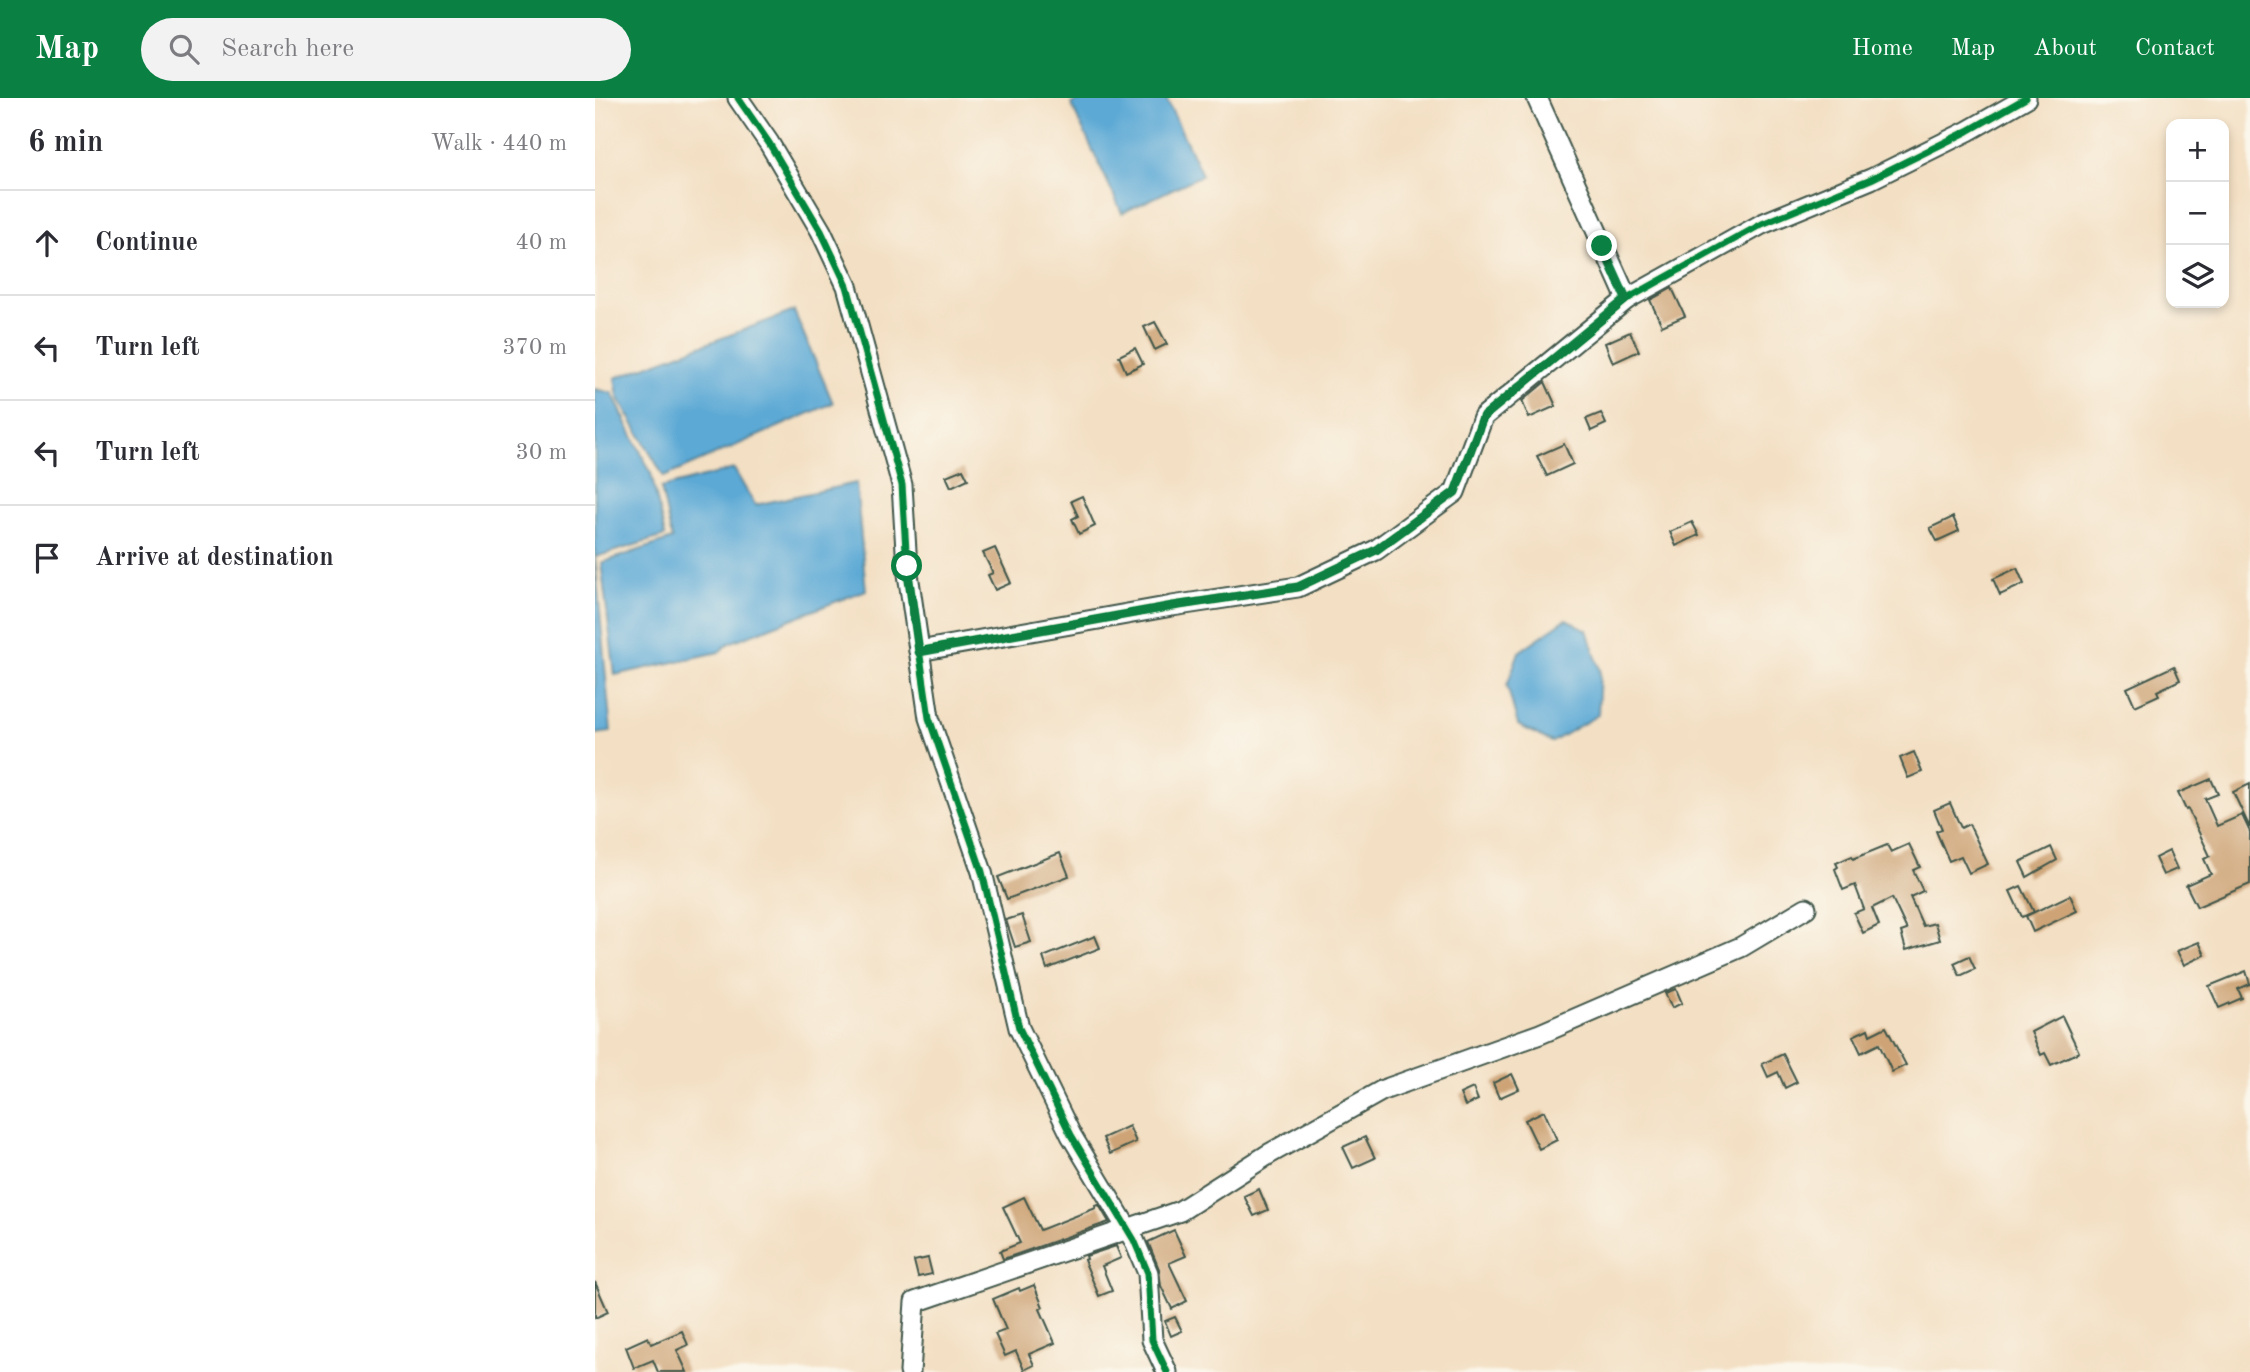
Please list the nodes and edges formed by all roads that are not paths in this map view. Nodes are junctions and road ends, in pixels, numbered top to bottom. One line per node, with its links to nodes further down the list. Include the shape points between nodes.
1 (738, 98): 5 (street, via 821,231 847,286 902,485)
2 (1537, 98): 4 (street)
3 (2026, 98): 4 (street, via 1871,179 1762,224)
4 (1626, 299): 5 (street, via 1483,417 1455,492 1376,550 1298,587)
5 (919, 652): 7 (street, via 929,718 982,872 1019,1028 1071,1135)
6 (1806, 908): 7 (street, via 1741,947 1540,1034 1383,1090 1180,1211)
7 (1128, 1230): 8 (street, via 915,1301); 9 (street, via 1148,1273 1152,1340)
8 (910, 1372)
9 (1167, 1372)

